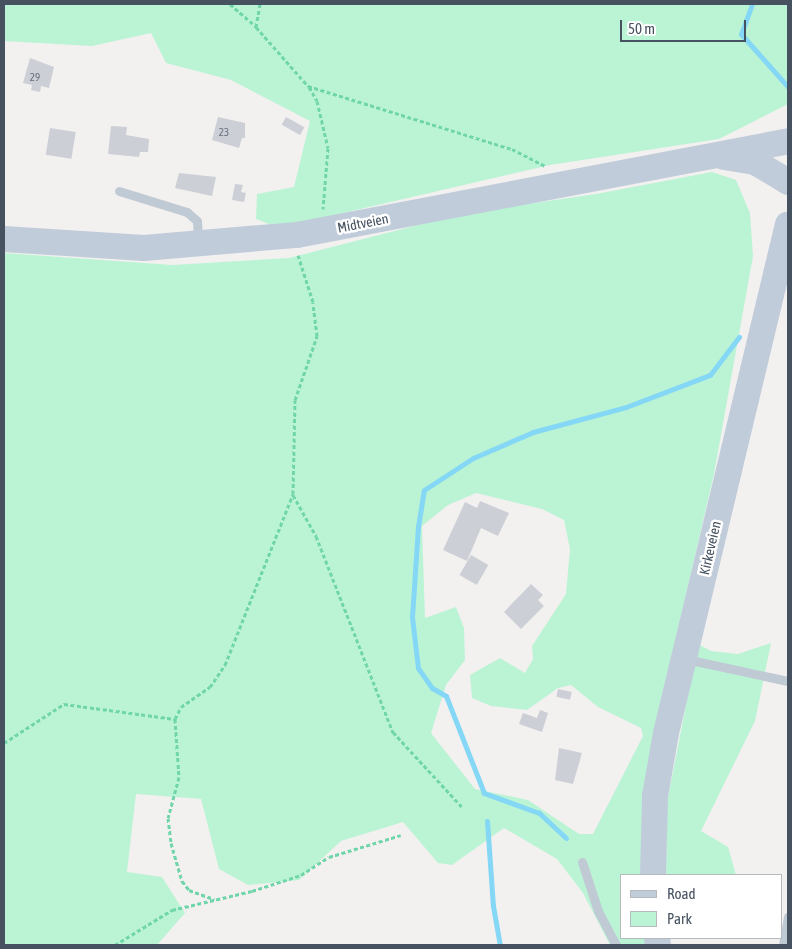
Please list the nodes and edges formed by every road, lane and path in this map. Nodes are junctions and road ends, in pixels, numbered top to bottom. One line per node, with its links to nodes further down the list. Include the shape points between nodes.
1 (230, 4): 3 (path)
2 (260, 4): 3 (path)
3 (256, 27): 4 (path)
4 (308, 86): 7 (path, via 512,149); 11 (path, via 318,101 328,148)
5 (788, 141): 6 (main road, Midtveien)
6 (718, 156): 7 (main road, Midtveien); 8 (main road, Midtveien, via 755,162)
7 (576, 181): 11 (main road, Midtveien)
8 (788, 182)
9 (119, 191): 13 (lane, via 187,212 197,222)
10 (788, 224): 15 (main road, Kirkeveien)
11 (309, 233): 13 (main road, Midtveien); 14 (path, via 299,265 313,302 317,336 295,400)
12 (4, 239): 13 (main road, Midtveien, via 99,247)
13 (198, 245)
14 (293, 494): 17 (path, via 224,665 210,687 181,708); 19 (path, via 316,536 393,732)
15 (684, 658): 16 (lane); 22 (main road, Kirkeveien, via 659,766)
16 (788, 681)
17 (175, 719): 18 (path, via 64,704); 23 (path, via 179,777 168,818 171,844 182,881 189,890)
18 (4, 743)
19 (462, 807)
20 (401, 834): 23 (path, via 329,857 301,875)
21 (582, 862): 26 (lane, via 598,911)
22 (653, 874)
23 (214, 900): 25 (path, via 172,910)
24 (788, 916): 27 (lane)
25 (115, 945)
26 (616, 945)
27 (783, 945)

